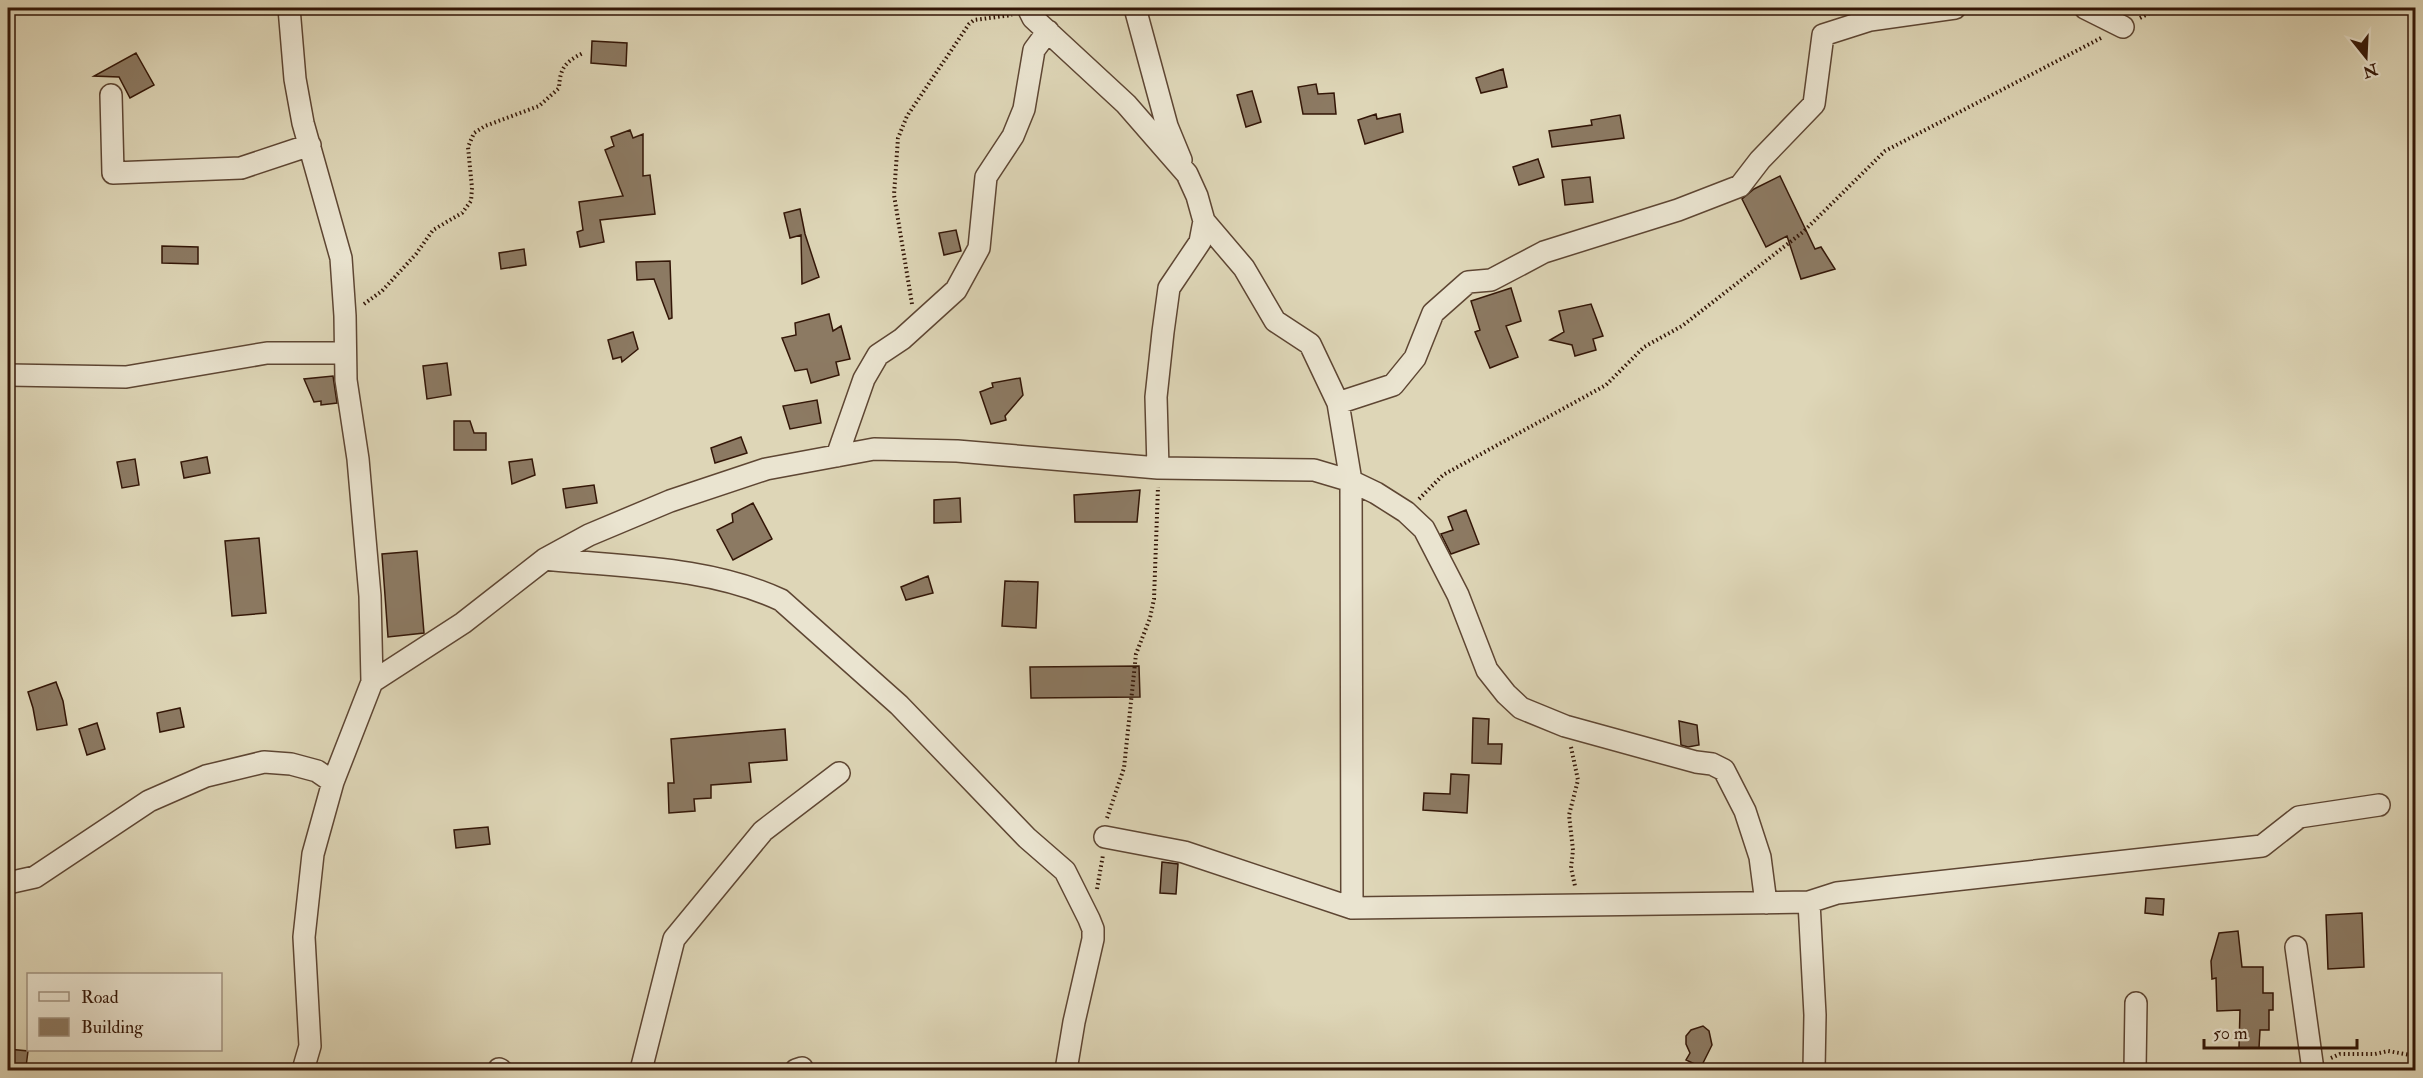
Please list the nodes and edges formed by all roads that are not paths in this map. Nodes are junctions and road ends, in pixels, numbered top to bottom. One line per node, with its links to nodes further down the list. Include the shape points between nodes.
1 (289, 8): 8 (street, via 295,80)
2 (1135, 8): 9 (street, via 1167,126)
3 (1955, 8): 13 (street, via 1870,20 1822,35 1814,104 1740,186 1544,252 1491,280 1468,282 1433,313 1415,358 1393,384)
4 (2085, 8): 6 (street)
5 (1036, 19): 9 (street, via 1126,104); 14 (street, via 1024,109 1013,136 986,177 979,248 956,290 878,356)
6 (2122, 27)
7 (111, 95): 8 (street, via 113,172 242,168)
8 (310, 145): 11 (street, via 341,258)
9 (1187, 174): 10 (street)
10 (1204, 221): 13 (street, via 1244,268 1275,321 1310,344); 15 (street, via 1200,242 1169,288 1156,397)
11 (345, 353): 12 (street, via 267,353 126,377); 18 (street, via 370,596)
12 (8, 375)
13 (1338, 403): 16 (street)
14 (837, 456): 15 (street, via 874,449 957,451); 17 (street, via 766,469 670,501 588,535)
15 (1158, 468): 16 (street, via 1314,470)
16 (1351, 481): 25 (street, via 1406,512 1424,529 1458,595 1487,670 1521,708 1565,726 1724,770 1748,820 1760,857); 26 (street)
17 (545, 560): 18 (street, via 463,623); 34 (street, via 686,572 757,589 781,600 899,705 1065,871 1089,919 1093,939)
18 (372, 682): 20 (street)
19 (839, 773): 31 (street, via 763,831 674,939)
20 (333, 782): 23 (street, via 318,771 264,762 206,776 149,801 35,877); 30 (street, via 309,880 304,937 310,1046)
21 (2379, 805): 24 (street, via 2299,817 2262,846 1837,893)
22 (1105, 837): 26 (street, via 1184,852)
23 (8, 883)
24 (1809, 902): 25 (street); 35 (street)
25 (1766, 903): 26 (street)
26 (1352, 908)
27 (2296, 947): 29 (street)
28 (2136, 1003): 36 (street)
29 (2313, 1067)
30 (303, 1071)
31 (641, 1071)
32 (796, 1071): 33 (street)
33 (802, 1071)
34 (1066, 1071)
35 (1814, 1071)
36 (2135, 1071)

